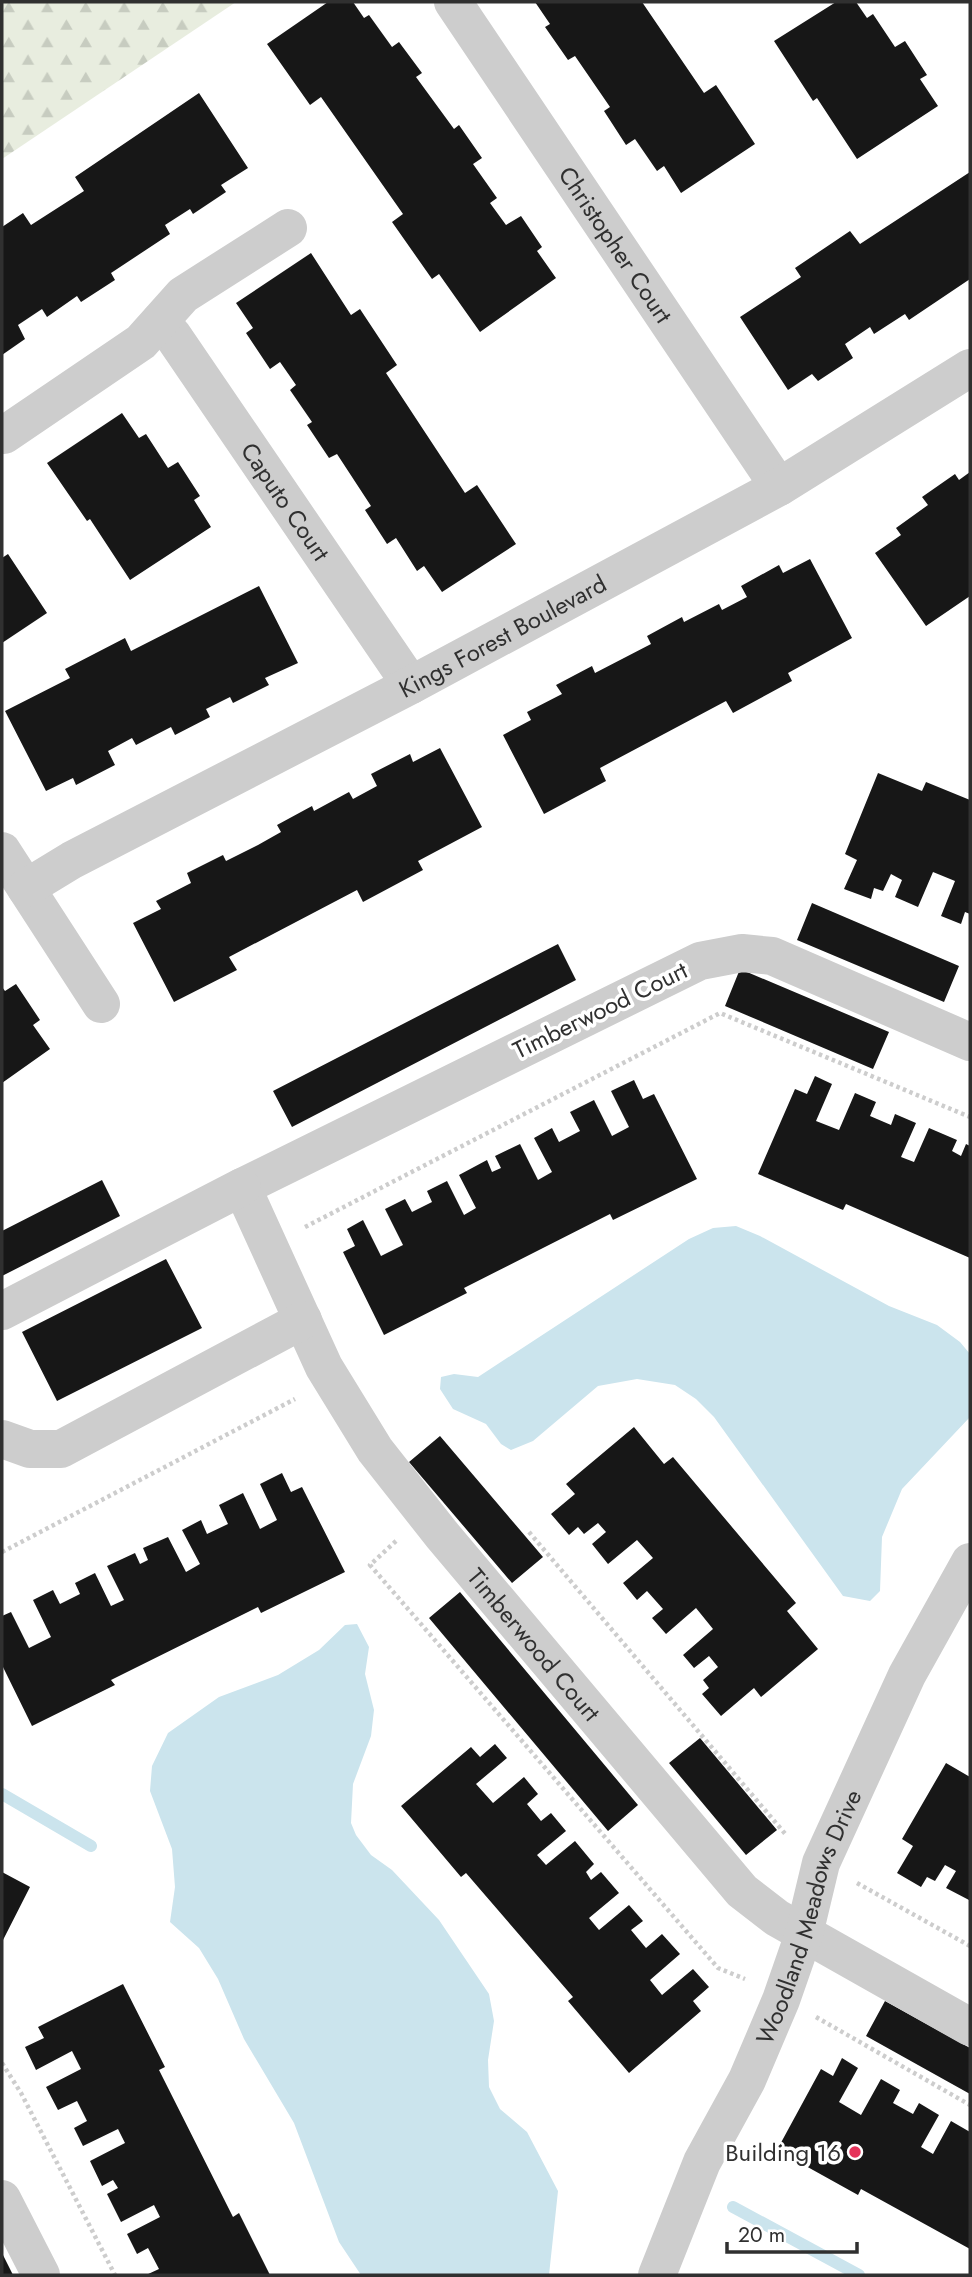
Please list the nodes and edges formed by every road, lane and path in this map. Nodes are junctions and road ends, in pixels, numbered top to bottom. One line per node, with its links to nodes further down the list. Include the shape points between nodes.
1 (453, 2): 6 (street, Christopher Court)
2 (288, 228): 3 (street, via 183,295)
3 (159, 321): 5 (street, via 141,342); 7 (street, Caputo Court)
4 (970, 368): 6 (street, Kings Forest Boulevard)
5 (4, 435)
6 (779, 487): 7 (street, Kings Forest Boulevard)
7 (411, 685): 9 (street, Kings Forest Boulevard)
8 (2, 851): 9 (street)
9 (26, 888): 10 (street)
10 (101, 1004)
11 (970, 1042): 13 (street, Timberwood Court, via 772,957 742,953 700,961)
12 (970, 1117): 14 (path, via 720,1013)
13 (242, 1187): 15 (street, Timberwood Court); 16 (street, Timberwood Court)
14 (302, 1228)
15 (2, 1311)
16 (303, 1321): 18 (street, via 61,1449 30,1449); 24 (street, Timberwood Court, via 324,1367 374,1450 442,1535 742,1891)
17 (300, 1397): 21 (path)
18 (2, 1439)
19 (529, 1532): 23 (path, via 789,1839)
20 (400, 1537): 26 (path, via 370,1565 718,1968 758,1983)
21 (2, 1552)
22 (970, 1562): 23 (street, Woodland Meadows Drive, via 907,1675)
23 (821, 1863): 24 (street, Woodland Meadows Drive); 25 (path)
24 (804, 1934): 26 (street, Woodland Meadows Drive); 27 (street, Timberwood Court)
25 (970, 1946)
26 (781, 2000): 29 (path); 33 (street, Woodland Meadows Drive, via 747,2080 702,2162)
27 (970, 2027)
28 (2, 2063): 32 (path, via 22,2093)
29 (970, 2105)
30 (2, 2199): 31 (street)
31 (41, 2275)
32 (115, 2275)
33 (657, 2275)

